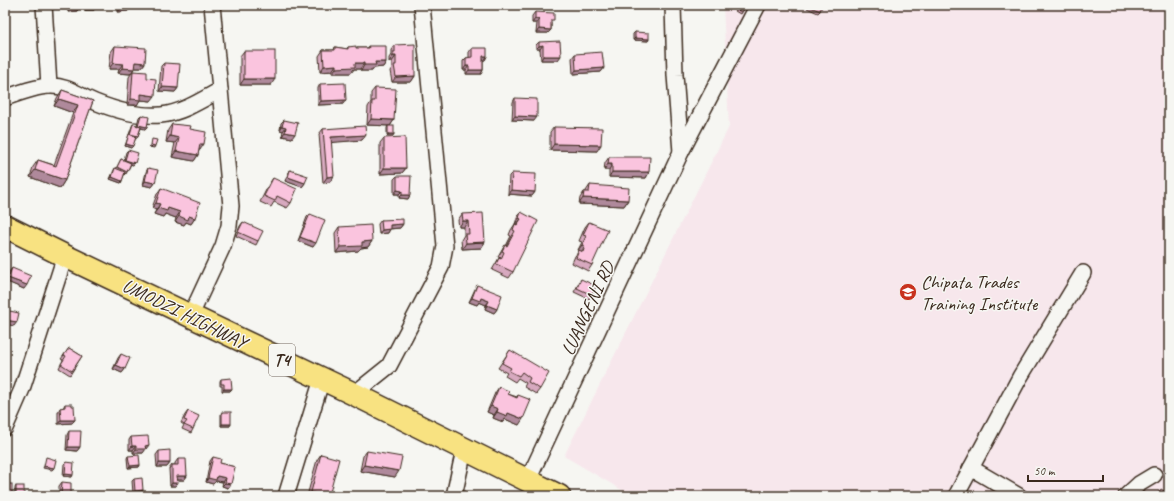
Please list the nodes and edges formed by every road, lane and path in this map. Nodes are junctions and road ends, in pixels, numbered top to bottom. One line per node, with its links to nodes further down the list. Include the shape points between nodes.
1 (44, 5): 6 (street)
2 (212, 5): 7 (street)
3 (422, 5): 15 (street, via 445,246 441,267 389,366)
4 (673, 5): 9 (street, LUANGENI RD)
5 (758, 5): 9 (street, LUANGENI RD)
6 (49, 86): 7 (street, via 68,89 94,102 122,111 161,115 181,110); 8 (street)
7 (220, 90): 13 (street, via 231,206 229,226 224,246)
8 (5, 98)
9 (681, 152): 20 (street, LUANGENI RD)
10 (5, 226): 11 (highway, UMODZI HIGHWAY / T4)
11 (65, 256): 13 (highway, UMODZI HIGHWAY / T4); 16 (street, via 22,389)
12 (1083, 273): 18 (street, via 1020,377)
13 (191, 315): 14 (highway, UMODZI HIGHWAY / T4)
14 (322, 379): 15 (highway, UMODZI HIGHWAY / T4); 21 (street)
15 (354, 394): 17 (highway, UMODZI HIGHWAY / T4)
16 (5, 428)
17 (464, 450): 20 (highway, UMODZI HIGHWAY / T4); 22 (street)
18 (971, 468): 24 (street); 25 (street)
19 (1154, 475): 26 (street)
20 (528, 480): 23 (highway, UMODZI HIGHWAY / T4)
21 (286, 496)
22 (454, 496)
23 (558, 496)
24 (956, 496)
25 (1019, 496)
26 (1126, 496)

